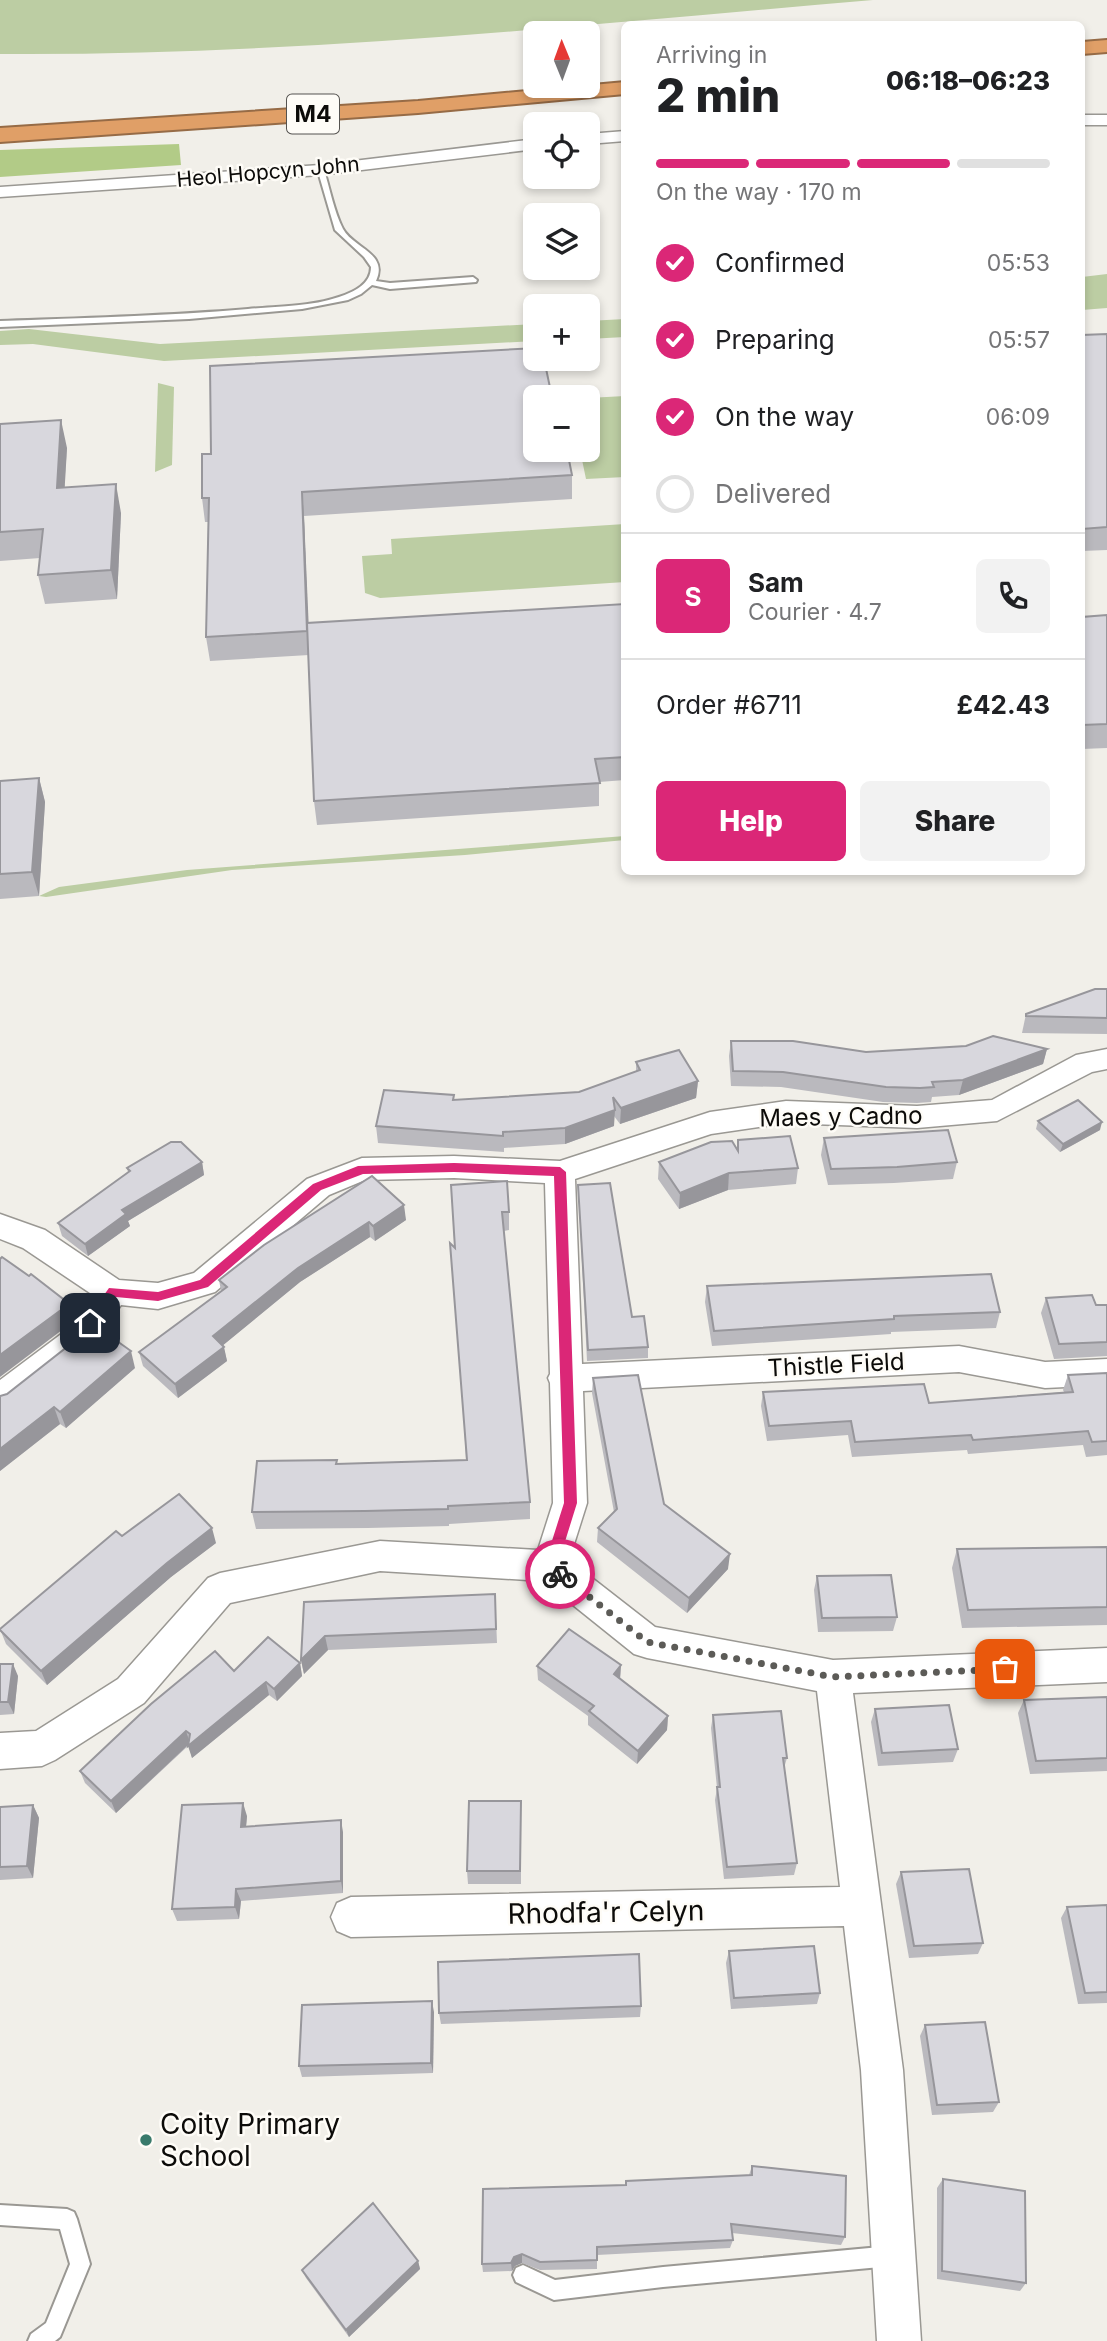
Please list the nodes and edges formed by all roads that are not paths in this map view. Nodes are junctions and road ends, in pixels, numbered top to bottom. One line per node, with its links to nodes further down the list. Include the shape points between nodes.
1 (1107, 46): 2 (highway)
2 (1085, 48)
3 (621, 88): 8 (highway, M4)
4 (283, 95): 5 (highway, M4)
5 (41, 111)
6 (1085, 120): 7 (street)
7 (1107, 120)
8 (0, 135)
9 (621, 136): 10 (street)
10 (600, 138)
11 (523, 146): 12 (street, Heol Hopcyn John)
12 (320, 170): 13 (street, Heol Hopcyn John); 15 (lane, via 343,237 373,261)
13 (0, 192)
14 (473, 280): 15 (lane, via 390,286)
15 (370, 282): 16 (lane, via 349,296 309,306)
16 (0, 324)
17 (1107, 1059): 18 (street, Maes y Cadno, via 1086,1062 997,1110 916,1117 786,1112 710,1123)
18 (560, 1172): 20 (street, Maes y Cadno, via 454,1167 362,1170 317,1187 204,1283 158,1296); 22 (street)
19 (0, 1226): 20 (street, Maes y Cadno, via 34,1238)
20 (113, 1292): 23 (street, via 79,1338)
21 (1107, 1372): 22 (street, Thistle Field, via 1045,1375 959,1359)
22 (564, 1378): 24 (street, via 570,1503)
23 (0, 1398)
24 (551, 1566): 26 (street, via 647,1642); 27 (street, via 380,1556 220,1589 131,1691 43,1748)
25 (1107, 1665): 26 (street)
26 (833, 1677): 28 (street)
27 (0, 1751)
28 (862, 1906): 29 (street, Rhodfa'r Celyn); 31 (street, via 882,2070)
29 (351, 1917)
30 (0, 2215): 33 (lane, via 67,2219 80,2264 53,2330)
31 (893, 2255): 32 (lane, via 554,2290); 34 (street)
32 (523, 2275)
33 (38, 2341)
34 (899, 2341)

